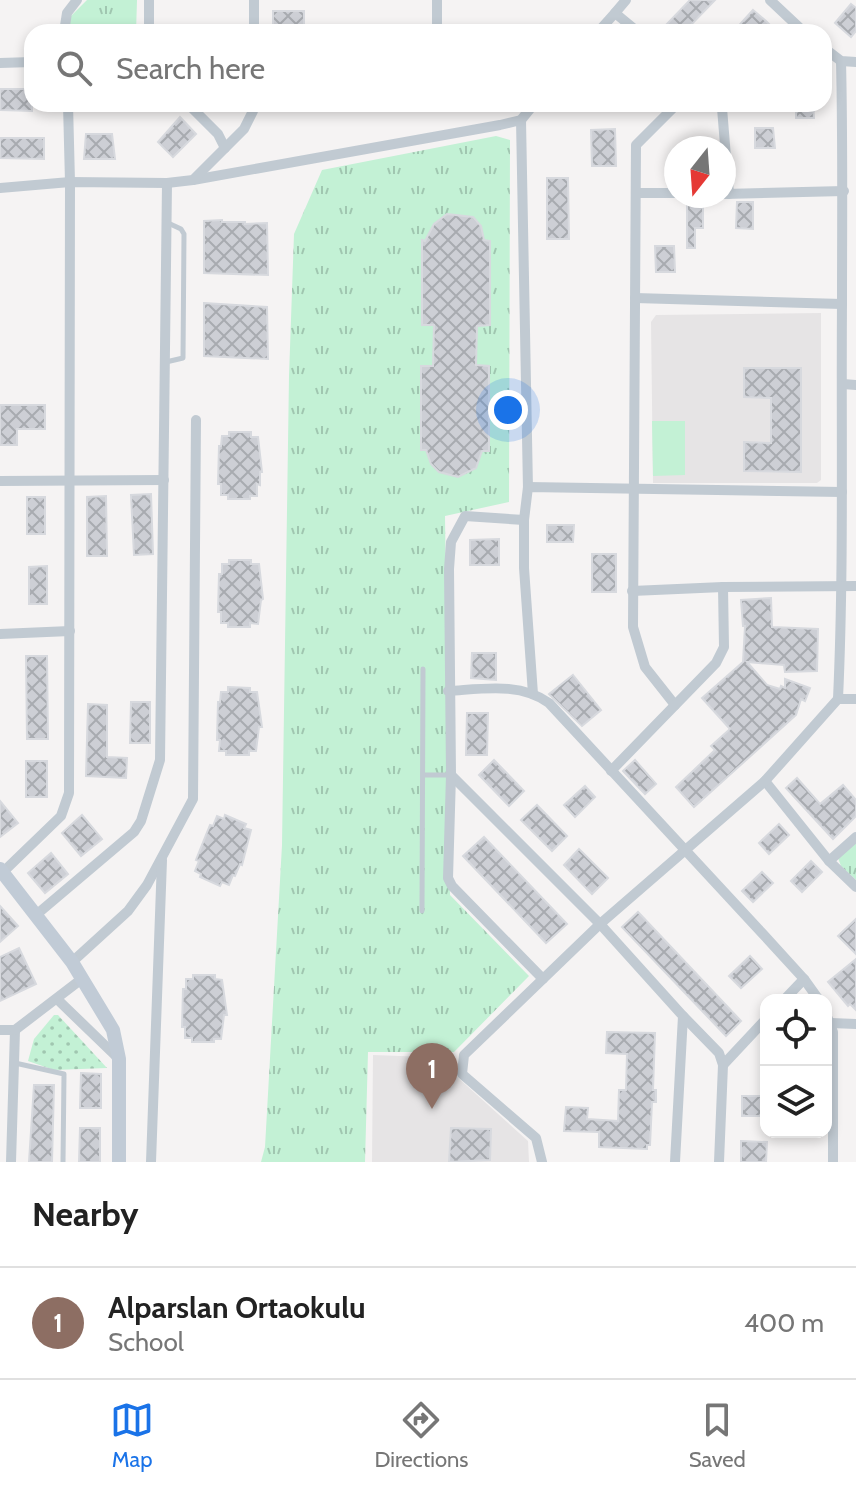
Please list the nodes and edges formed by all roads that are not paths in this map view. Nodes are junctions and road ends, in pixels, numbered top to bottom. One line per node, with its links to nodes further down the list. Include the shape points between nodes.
1 (77, 0): 8 (street)
2 (149, 0): 9 (street)
3 (254, 0): 10 (street)
4 (437, 0): 11 (street)
5 (626, 0): 7 (street)
6 (770, 0): 14 (street)
7 (615, 13): 12 (street); 13 (street)
8 (65, 24)
9 (149, 24)
10 (254, 24)
11 (437, 24)
12 (605, 24)
13 (628, 24)
14 (796, 24)
15 (832, 54): 16 (street)
16 (841, 61): 18 (street); 29 (street)
17 (24, 62): 19 (street)
18 (856, 62)
19 (0, 63)
20 (68, 112): 31 (street)
21 (196, 112): 28 (street)
22 (252, 112): 28 (street)
23 (528, 112): 26 (street)
24 (669, 112): 35 (street, via 636,145)
25 (722, 112): 27 (street)
26 (521, 120): 30 (street); 49 (street)
27 (725, 136)
28 (225, 148): 30 (street)
29 (850, 168): 34 (street)
30 (193, 180): 32 (street)
31 (70, 182): 32 (street); 33 (street); 45 (street)
32 (167, 183): 38 (street)
33 (0, 188)
34 (844, 191): 37 (street); 40 (street)
35 (637, 193): 36 (street); 39 (street)
36 (664, 193)
37 (736, 194)
38 (167, 222): 41 (street); 41 (lane, via 184,234 183,358)
39 (635, 298): 40 (street); 48 (street)
40 (842, 304): 42 (street)
41 (165, 362): 46 (street)
42 (843, 384): 43 (street); 50 (street)
43 (856, 385)
44 (196, 420): 70 (street, via 194,791)
45 (68, 479): 46 (street); 47 (street); 56 (street)
46 (164, 480): 75 (street, via 160,760 134,832)
47 (0, 481)
48 (634, 487): 49 (street); 50 (street); 55 (street)
49 (528, 489): 51 (street)
50 (842, 492): 52 (street)
51 (524, 520): 59 (street, via 465,516 451,542); 60 (street)
52 (843, 586): 53 (street); 54 (street); 61 (street)
53 (856, 586)
54 (723, 587): 55 (street); 63 (street, via 724,647 716,663)
55 (632, 591): 63 (street, via 633,627 645,667)
56 (70, 631): 57 (street); 72 (street, via 66,808)
57 (0, 634)
58 (423, 669): 65 (lane)
59 (448, 691): 60 (street, via 504,688); 66 (street)
60 (533, 694): 64 (street, via 549,703)
61 (838, 699): 62 (street); 67 (street)
62 (856, 699)
63 (675, 705): 64 (street)
64 (611, 771): 69 (street)
65 (423, 775): 66 (lane); 74 (lane)
66 (451, 775): 76 (street); 79 (street, via 448,878)
67 (765, 781): 69 (street); 71 (street)
68 (856, 837): 71 (street)
69 (686, 850): 76 (street); 80 (street)
70 (163, 853): 77 (street, via 128,911); 97 (street)
71 (829, 861): 73 (street)
72 (1, 872): 75 (street)
73 (856, 887)
74 (422, 911)
75 (36, 915): 77 (street)
76 (600, 924): 79 (street); 84 (street)
77 (72, 962): 78 (street)
78 (83, 978): 83 (street); 91 (street, via 113,1030)
79 (543, 979): 98 (street, via 464,1055 461,1066 462,1074 536,1138)
80 (804, 979): 81 (street); 82 (street)
81 (790, 994)
82 (815, 994)
83 (58, 1000): 89 (street); 91 (street)
84 (683, 1016): 93 (street, via 719,1053); 99 (street)
85 (832, 1020): 86 (street)
86 (856, 1024)
87 (760, 1025): 93 (street)
88 (0, 1030): 89 (street)
89 (15, 1030): 92 (street)
90 (832, 1038): 101 (street)
91 (119, 1059): 96 (street)
92 (14, 1062): 94 (street); 95 (lane, via 64,1074)
93 (723, 1065): 100 (street)
94 (11, 1162)
95 (63, 1162)
96 (119, 1162)
97 (151, 1162)
98 (542, 1162)
99 (675, 1162)
100 (719, 1162)
101 (833, 1162)

